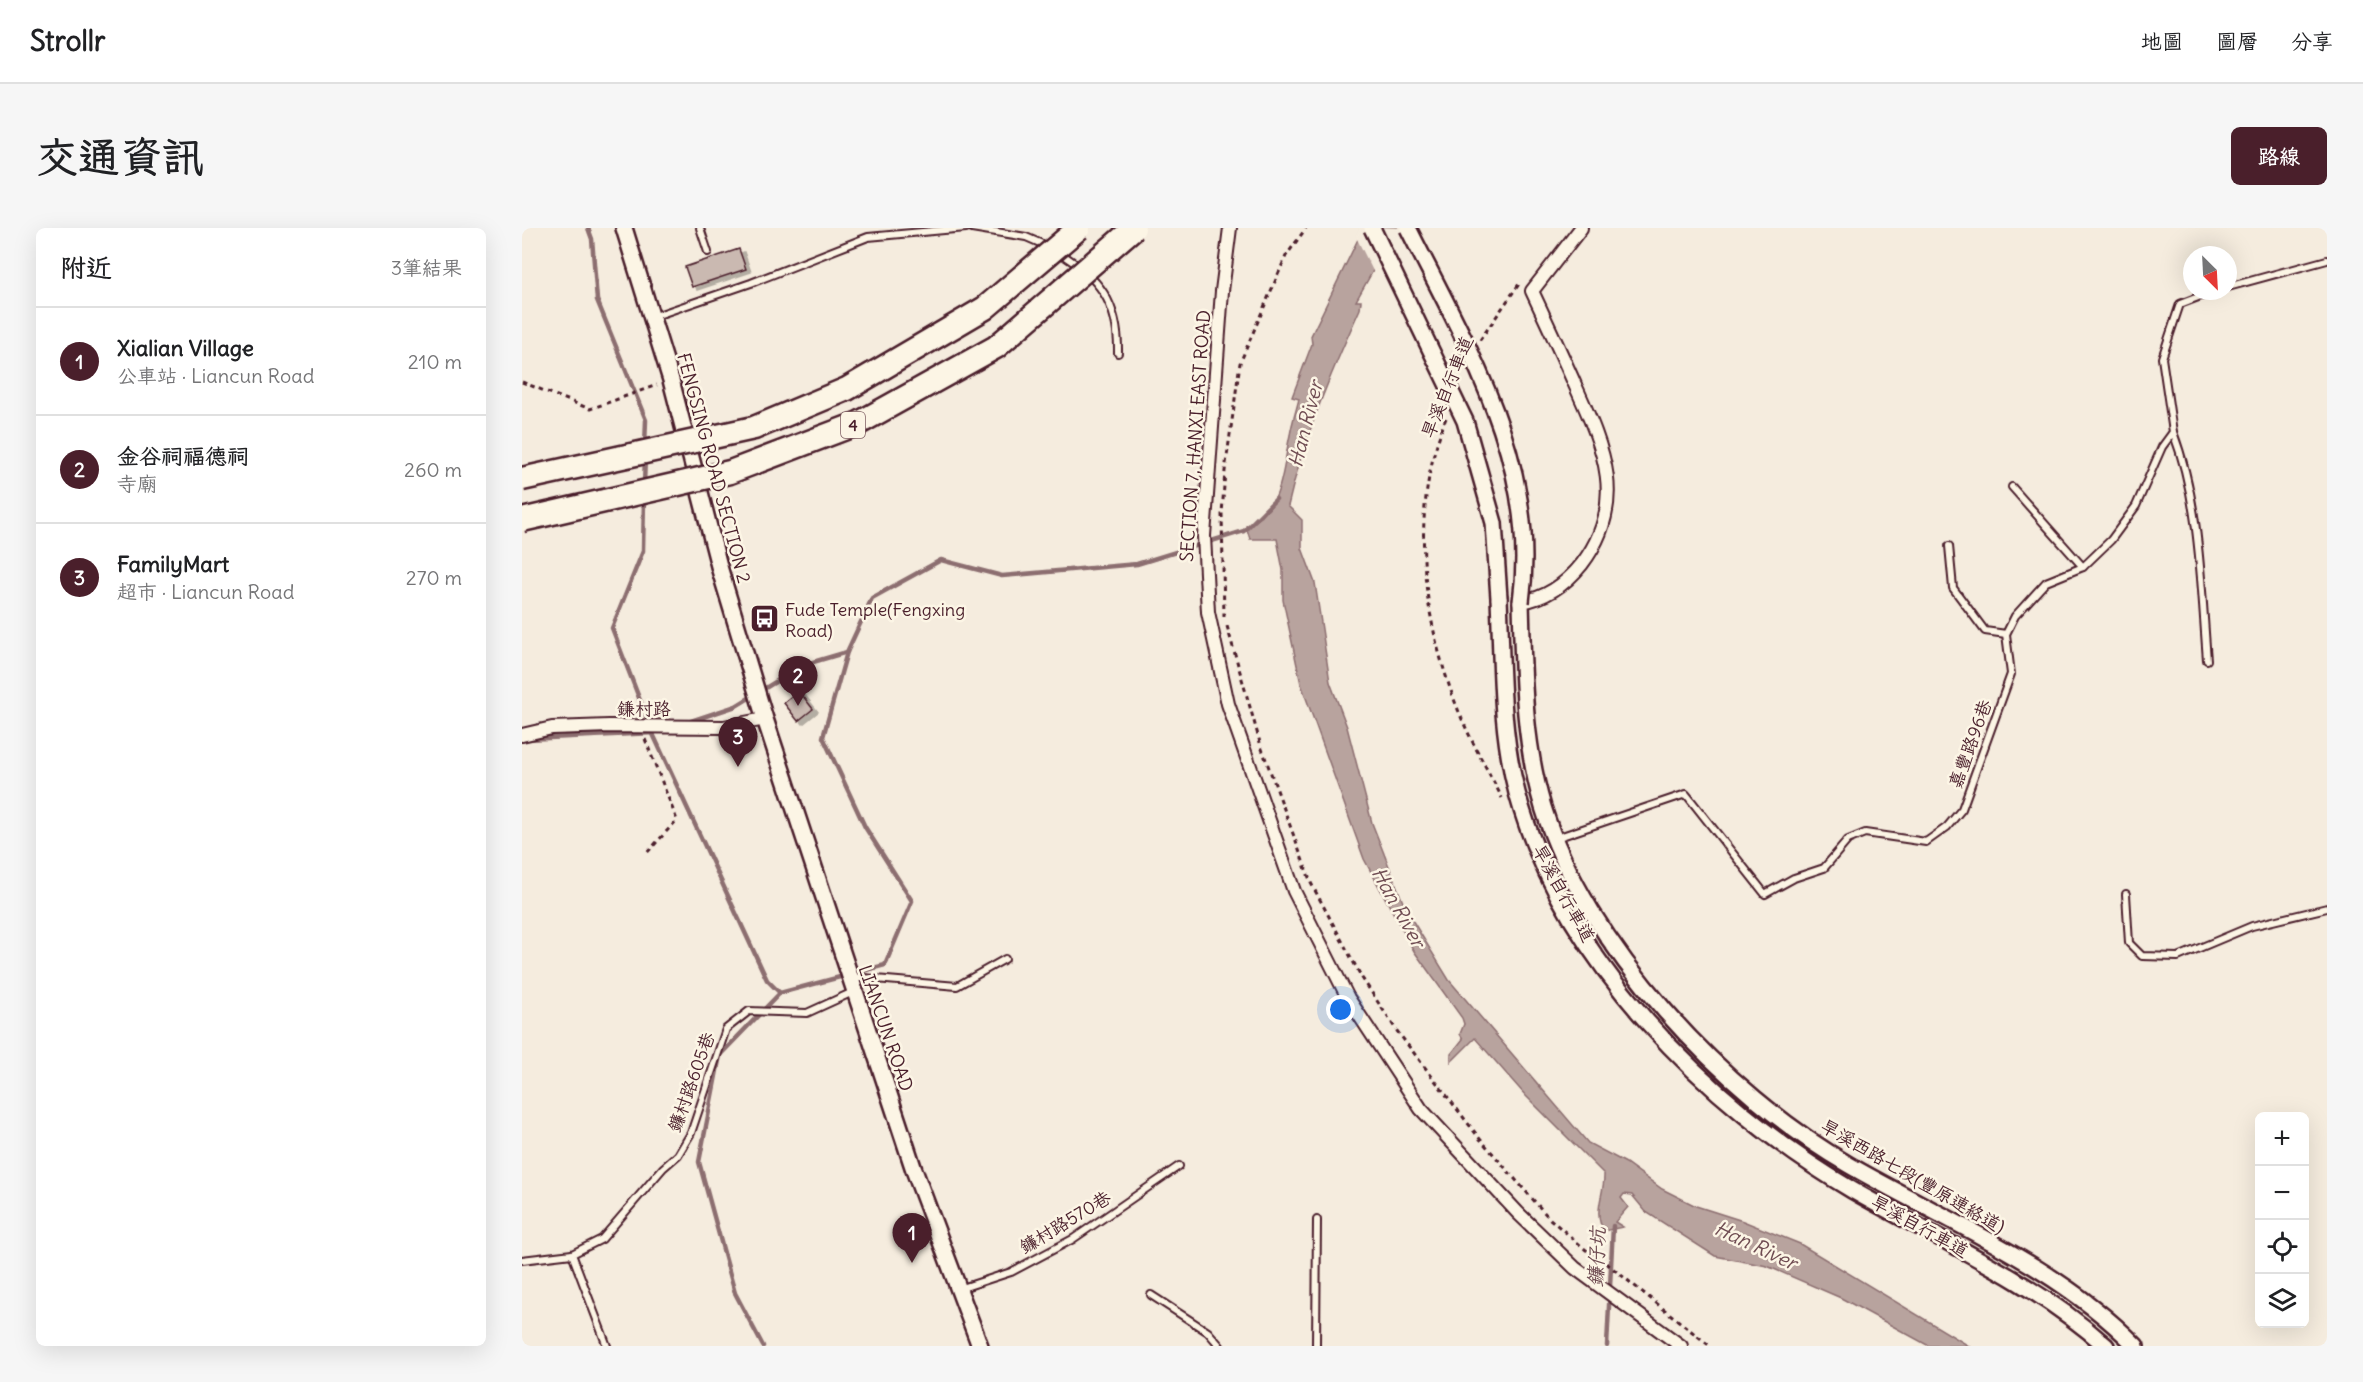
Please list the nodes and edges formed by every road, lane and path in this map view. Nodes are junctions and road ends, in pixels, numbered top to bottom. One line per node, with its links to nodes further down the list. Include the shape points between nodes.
1 (624, 228): 17 (street, FENGSING ROAD SECTION 2)
2 (700, 228): 12 (lane)
3 (966, 228): 17 (lane, via 868,237 751,284)
4 (972, 228): 19 (lane, via 1033,239 1060,253 1092,278 1113,307)
5 (1079, 228): 24 (highway, 4, bridge, via 985,308 847,389 754,428)
6 (1134, 228): 26 (highway, 4, bridge, via 996,346 859,423 730,472)
7 (1230, 228): 52 (street, SECTION 7, HANXI EAST ROAD, via 1204,536 1207,602 1228,704 1294,891 1348,998 1421,1109 1575,1268)
8 (1306, 228): 53 (path, via 1286,256 1240,363 1222,514 1224,617 1258,736 1311,883 1362,978 1396,1031 1480,1138 1551,1219)
9 (1372, 228): 54 (street, bridge, via 1465,421 1494,523 1505,730 1512,772 1526,822 1547,872 1588,944 1671,1047 1730,1104 1798,1156 1854,1191 2032,1289)
10 (1408, 228): 29 (street, 旱溪西路七段(豐原連絡道), bridge, via 1463,336 1502,425 1522,511 1525,561)
11 (1581, 228): 29 (street, via 1532,291 1599,438 1607,468 1608,502 1596,541 1580,566 1554,591)
12 (708, 252)
13 (2327, 260): 15 (lane)
14 (1523, 278): 18 (path, 旱溪自行車道)
15 (2237, 285)
16 (2191, 300): 23 (lane, via 2181,304 2162,358)
17 (652, 317): 20 (street, FENGSING ROAD SECTION 2)
18 (1476, 346)
19 (1118, 353)
20 (671, 380): 21 (path, via 590,409); 32 (street, FENGSING ROAD SECTION 2, via 720,570)
21 (522, 382)
22 (1447, 415): 35 (path, 旱溪自行車道, via 1428,487 1424,578 1444,675)
23 (2173, 432): 28 (lane, via 2162,447 2136,506 2111,540); 31 (lane, via 2182,456 2199,555)
24 (522, 479)
25 (2012, 487): 28 (lane)
26 (522, 520)
27 (1949, 546): 30 (lane, via 1953,588 1984,632)
28 (2083, 567): 30 (lane, via 2046,582 2015,616)
29 (1521, 602): 36 (street, 旱溪西路七段(豐原連絡道), via 1526,721 1538,786)
30 (2006, 634): 36 (lane, 嘉豐路96巷, via 2011,674 1962,808 1947,827 1926,842 1865,833 1848,840 1824,868 1765,894 1686,794)
31 (2207, 660)
32 (765, 719): 33 (street, 鎌村路, via 724,726); 41 (street, LIANCUN ROAD)
33 (639, 726): 34 (street, 鎌村路, via 552,728); 37 (path, via 677,820)
34 (522, 735)
35 (1505, 806)
36 (1556, 838): 55 (street, 旱溪西路七段(豐原連絡道), via 1579,888 1618,949 1680,1027 1732,1078 1803,1136 1847,1164 2047,1275)
37 (645, 855)
38 (2126, 894): 39 (lane, via 2129,943 2142,956 2178,957 2252,926)
39 (2327, 908)
40 (1005, 959): 41 (lane, via 957,986)
41 (851, 984): 44 (lane, 鐮村路605巷, via 807,1013 749,1011 726,1029 691,1133 678,1155 602,1239); 46 (street, LIANCUN ROAD)
42 (1179, 1166): 46 (lane, 鐮村路570巷, via 1073,1239 1011,1272)
43 (1317, 1220): 51 (lane)
44 (572, 1254): 45 (lane, 鐮村路605巷); 48 (lane)
45 (522, 1260)
46 (959, 1288): 49 (street, LIANCUN ROAD)
47 (1152, 1294): 50 (lane, via 1208,1332)
48 (607, 1346)
49 (980, 1346)
50 (1220, 1346)
51 (1316, 1346)
52 (1681, 1346)
53 (1710, 1346)
54 (2106, 1346)
55 (2136, 1346)

